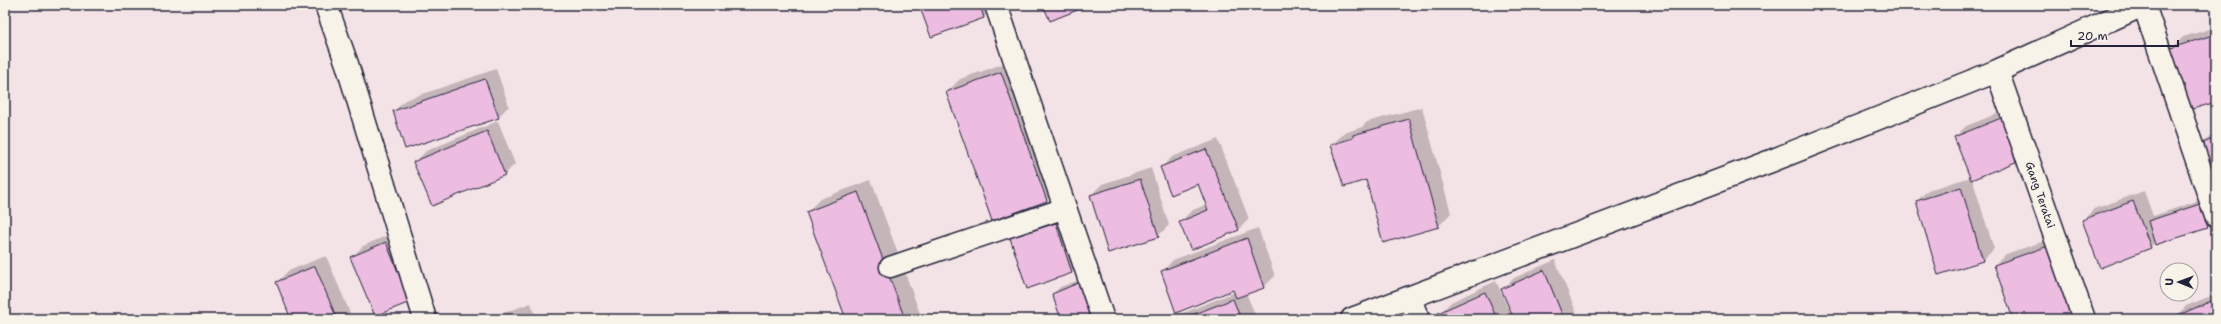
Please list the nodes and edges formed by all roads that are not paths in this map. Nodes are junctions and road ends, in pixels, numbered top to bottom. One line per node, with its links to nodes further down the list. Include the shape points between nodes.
1 (326, 5): 9 (street, via 347,64)
2 (996, 5): 5 (street)
3 (2143, 5): 4 (street); 6 (street)
4 (1997, 71): 8 (street, via 1771,161); 13 (street, Gang Teratai)
5 (1065, 208): 7 (lane); 10 (street)
6 (2216, 216)
7 (890, 267)
8 (1410, 299): 11 (street); 12 (street)
9 (425, 319)
10 (1103, 319)
11 (1352, 319)
12 (1418, 319)
13 (2084, 319)

